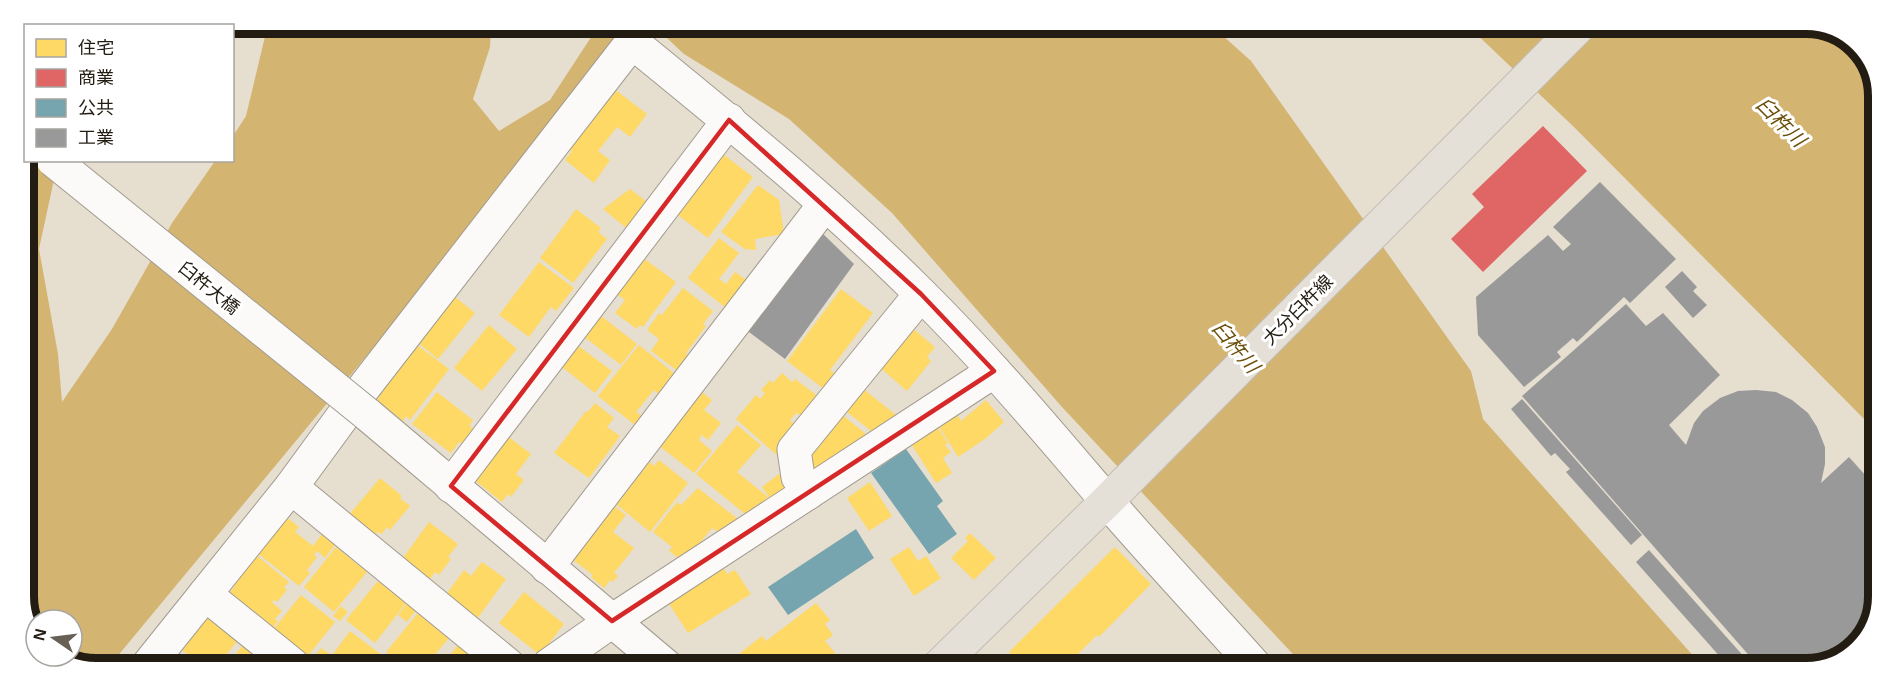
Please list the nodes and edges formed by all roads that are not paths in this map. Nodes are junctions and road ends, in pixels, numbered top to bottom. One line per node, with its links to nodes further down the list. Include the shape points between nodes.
1 (1571, 34): 10 (main road, 大分臼杵線)
2 (729, 120): 4 (street); 7 (street); 8 (street, via 632,42)
3 (55, 162): 7 (street, 臼杵大橋, bridge)
4 (825, 204): 5 (street); 11 (street)
5 (921, 294): 6 (street); 9 (street, via 794,450 798,477)
6 (994, 371): 9 (street); 10 (street)
7 (451, 486): 11 (street, 臼杵大橋)
8 (291, 487): 12 (street); 16 (street)
9 (808, 493): 13 (street)
10 (1113, 495): 19 (main road, 大分臼杵線); 20 (street)
11 (547, 567): 13 (street, 臼杵大橋)
12 (204, 594): 14 (street); 15 (street)
13 (612, 621): 17 (street); 18 (street, 臼杵大橋)
14 (154, 657)
15 (283, 657)
16 (498, 657)
17 (560, 657)
18 (655, 657)
19 (948, 657)
20 (1248, 657)

